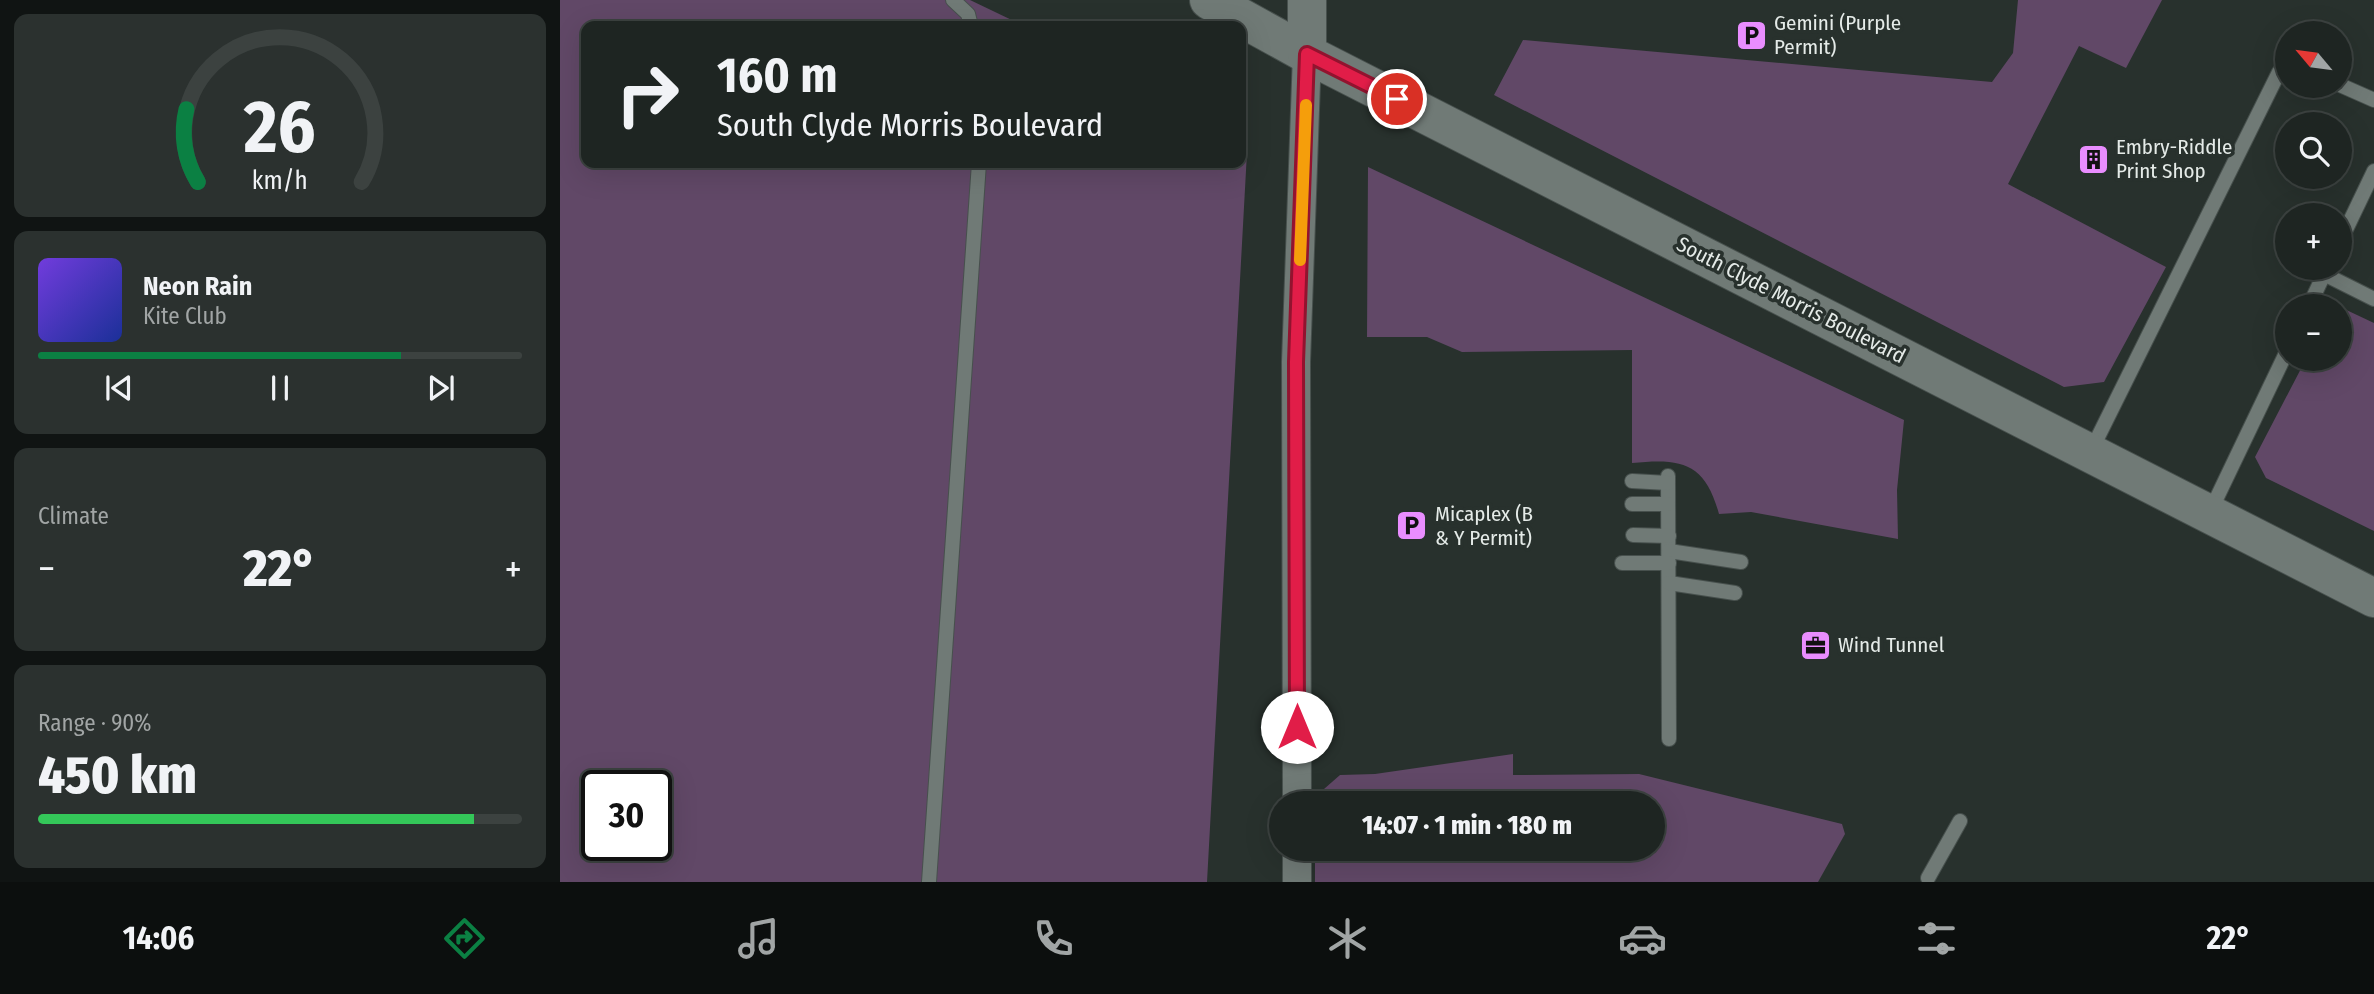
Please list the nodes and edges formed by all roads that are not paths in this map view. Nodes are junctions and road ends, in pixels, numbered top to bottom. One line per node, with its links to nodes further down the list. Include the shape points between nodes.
1 (953, 0): 4 (lane)
2 (1209, 0): 5 (main road, South Clyde Morris Boulevard)
3 (1307, 0): 5 (main road)
4 (970, 21)
5 (1307, 54): 15 (main road, South Clyde Morris Boulevard); 28 (street, via 1296,362)
6 (2275, 80): 15 (lane)
7 (2352, 90): 8 (lane)
8 (2374, 100)
9 (979, 168): 32 (lane)
10 (2374, 171): 11 (lane)
11 (2352, 217)
12 (2341, 280): 13 (lane)
13 (2374, 299)
14 (2277, 371): 19 (lane)
15 (2091, 452): 19 (main road, South Clyde Morris Boulevard)
16 (1632, 481): 18 (lane, via 1668,479)
17 (1632, 504): 18 (lane)
18 (1668, 504): 21 (lane)
19 (2210, 512): 26 (main road, South Clyde Morris Boulevard)
20 (1633, 535): 21 (lane)
21 (1669, 550): 22 (lane); 23 (lane); 24 (lane)
22 (1741, 562)
23 (1622, 563)
24 (1669, 583): 25 (lane); 27 (lane)
25 (1735, 593)
26 (2374, 598)
27 (1669, 739)
28 (1297, 791)
29 (1960, 821): 31 (lane)
30 (1297, 861): 33 (street)
31 (1928, 878)
32 (929, 882)
33 (1297, 882)

